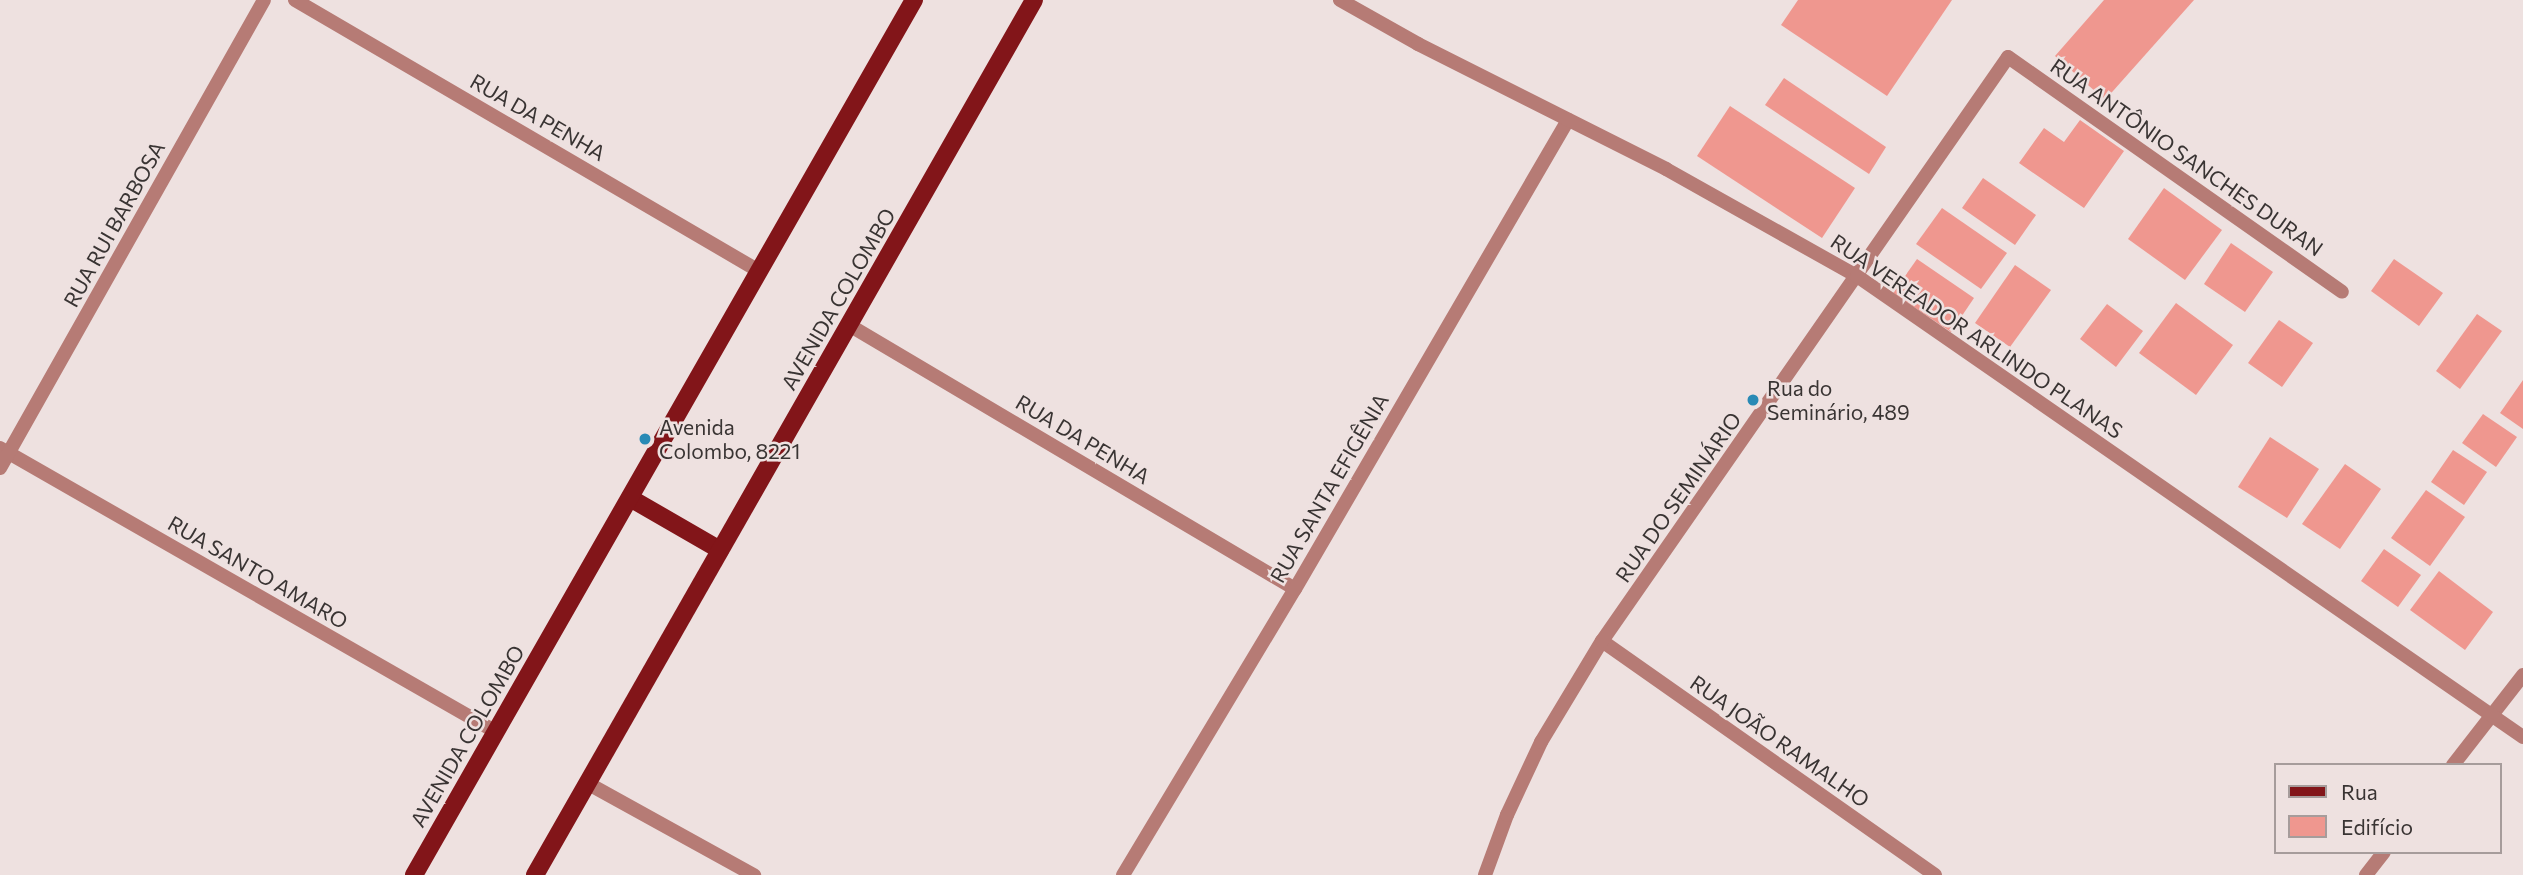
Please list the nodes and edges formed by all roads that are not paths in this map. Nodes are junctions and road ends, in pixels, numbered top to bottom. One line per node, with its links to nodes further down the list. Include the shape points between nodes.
1 (264, 0): 12 (street, RUA RUI BARBOSA)
2 (295, 0): 8 (street, RUA DA PENHA)
3 (914, 0): 8 (main road, AVENIDA COLOMBO)
4 (1034, 0): 11 (main road, AVENIDA COLOMBO)
5 (1340, 0): 7 (street, RUA VEREADOR ARLINDO PLANAS)
6 (2008, 57): 9 (street, RUA DO SEMINÁRIO); 10 (street, RUA ANTÔNIO SANCHES DURAN)
7 (1568, 120): 9 (street, RUA VEREADOR ARLINDO PLANAS); 16 (street, RUA SANTA EFIGÊNIA)
8 (759, 271): 14 (main road, AVENIDA COLOMBO)
9 (1857, 276): 17 (street, RUA DO SEMINÁRIO); 19 (street, RUA VEREADOR ARLINDO PLANAS)
10 (2342, 292)
11 (849, 325): 15 (main road, AVENIDA COLOMBO); 16 (street, RUA DA PENHA)
12 (4, 451): 13 (street, RUA RUI BARBOSA); 20 (street, RUA SANTO AMARO)
13 (0, 468)
14 (630, 498): 15 (main road); 20 (main road, AVENIDA COLOMBO)
15 (720, 550): 23 (main road, AVENIDA COLOMBO)
16 (1295, 589): 28 (street, RUA SANTA EFIGÊNIA)
17 (1602, 641): 29 (street, RUA DO SEMINÁRIO, via 1541,742); 30 (street, RUA JOÃO RAMALHO)
18 (2523, 675): 19 (street)
19 (2492, 715): 21 (street, RUA VEREADOR ARLINDO PLANAS); 22 (street)
20 (496, 732): 25 (main road, AVENIDA COLOMBO)
21 (2523, 737)
22 (2455, 763)
23 (587, 783): 26 (main road, AVENIDA COLOMBO); 27 (street)
24 (2382, 854): 31 (street)
25 (414, 875)
26 (535, 875)
27 (754, 875)
28 (1123, 875)
29 (1485, 875)
30 (1935, 875)
31 (2366, 875)

